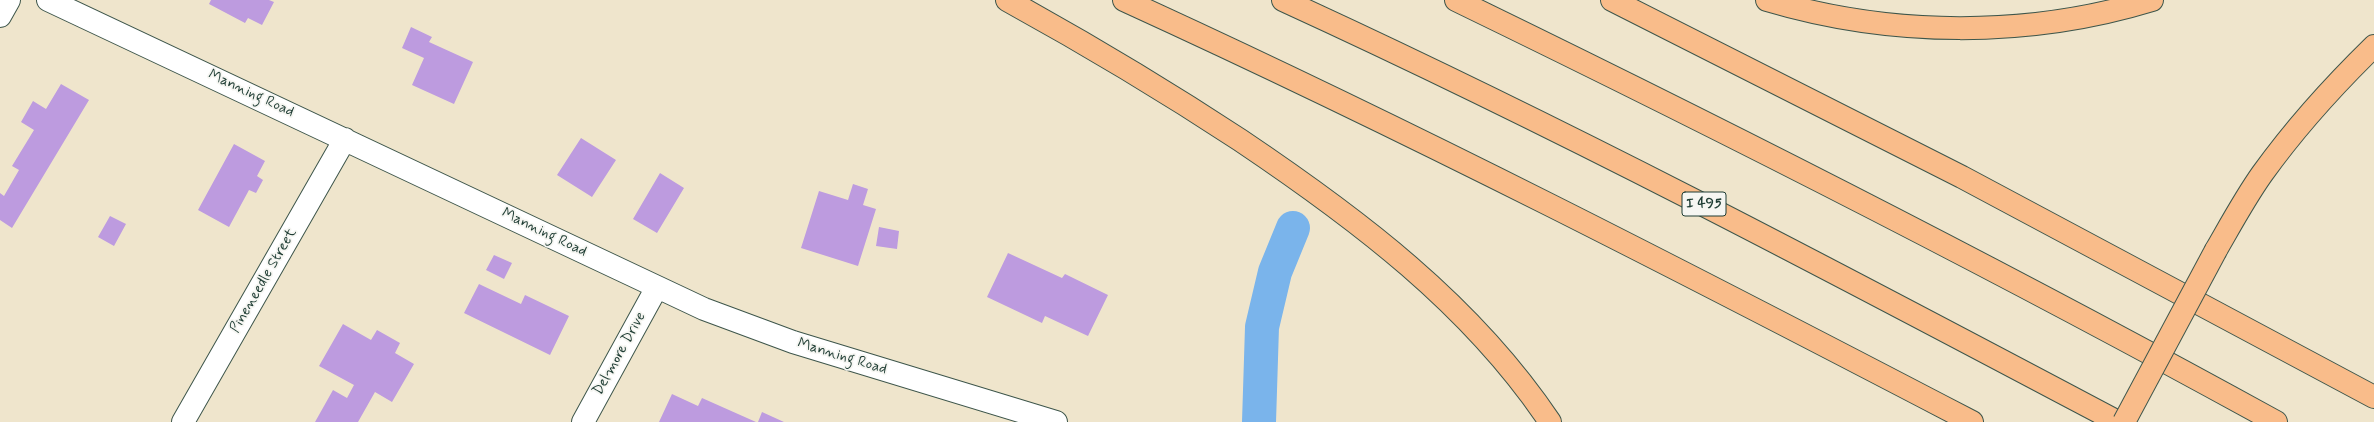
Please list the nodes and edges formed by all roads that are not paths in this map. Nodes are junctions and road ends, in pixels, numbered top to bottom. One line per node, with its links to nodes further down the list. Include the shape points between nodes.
1 (9, 0): 10 (street)
2 (48, 0): 12 (street, Manning Road)
3 (1007, 0): 18 (highway, via 1200,114 1345,214 1406,263 1486,339 1520,379)
4 (1124, 0): 19 (highway, via 1239,53 1586,222)
5 (1283, 0): 20 (highway, I 495, via 1418,62 1745,224)
6 (1456, 0): 22 (highway, via 1901,223)
7 (1612, 0): 14 (highway, via 1962,177)
8 (1767, 0): 9 (highway, via 1832,16 1884,24 1970,28 2055,22)
9 (2152, 0)
10 (0, 16)
11 (2374, 46): 21 (highway, bridge, via 2299,126 2262,174 2216,250)
12 (345, 139): 13 (street, Manning Road); 15 (street, Pineneedle Street)
13 (657, 287): 16 (street, Delmore Drive); 17 (street, Manning Road, via 704,309 793,342)
14 (2374, 397)
15 (183, 422)
16 (583, 422)
17 (1056, 422)
18 (1550, 422)
19 (1972, 422)
20 (2118, 422)
21 (2124, 422)
22 (2276, 422)

